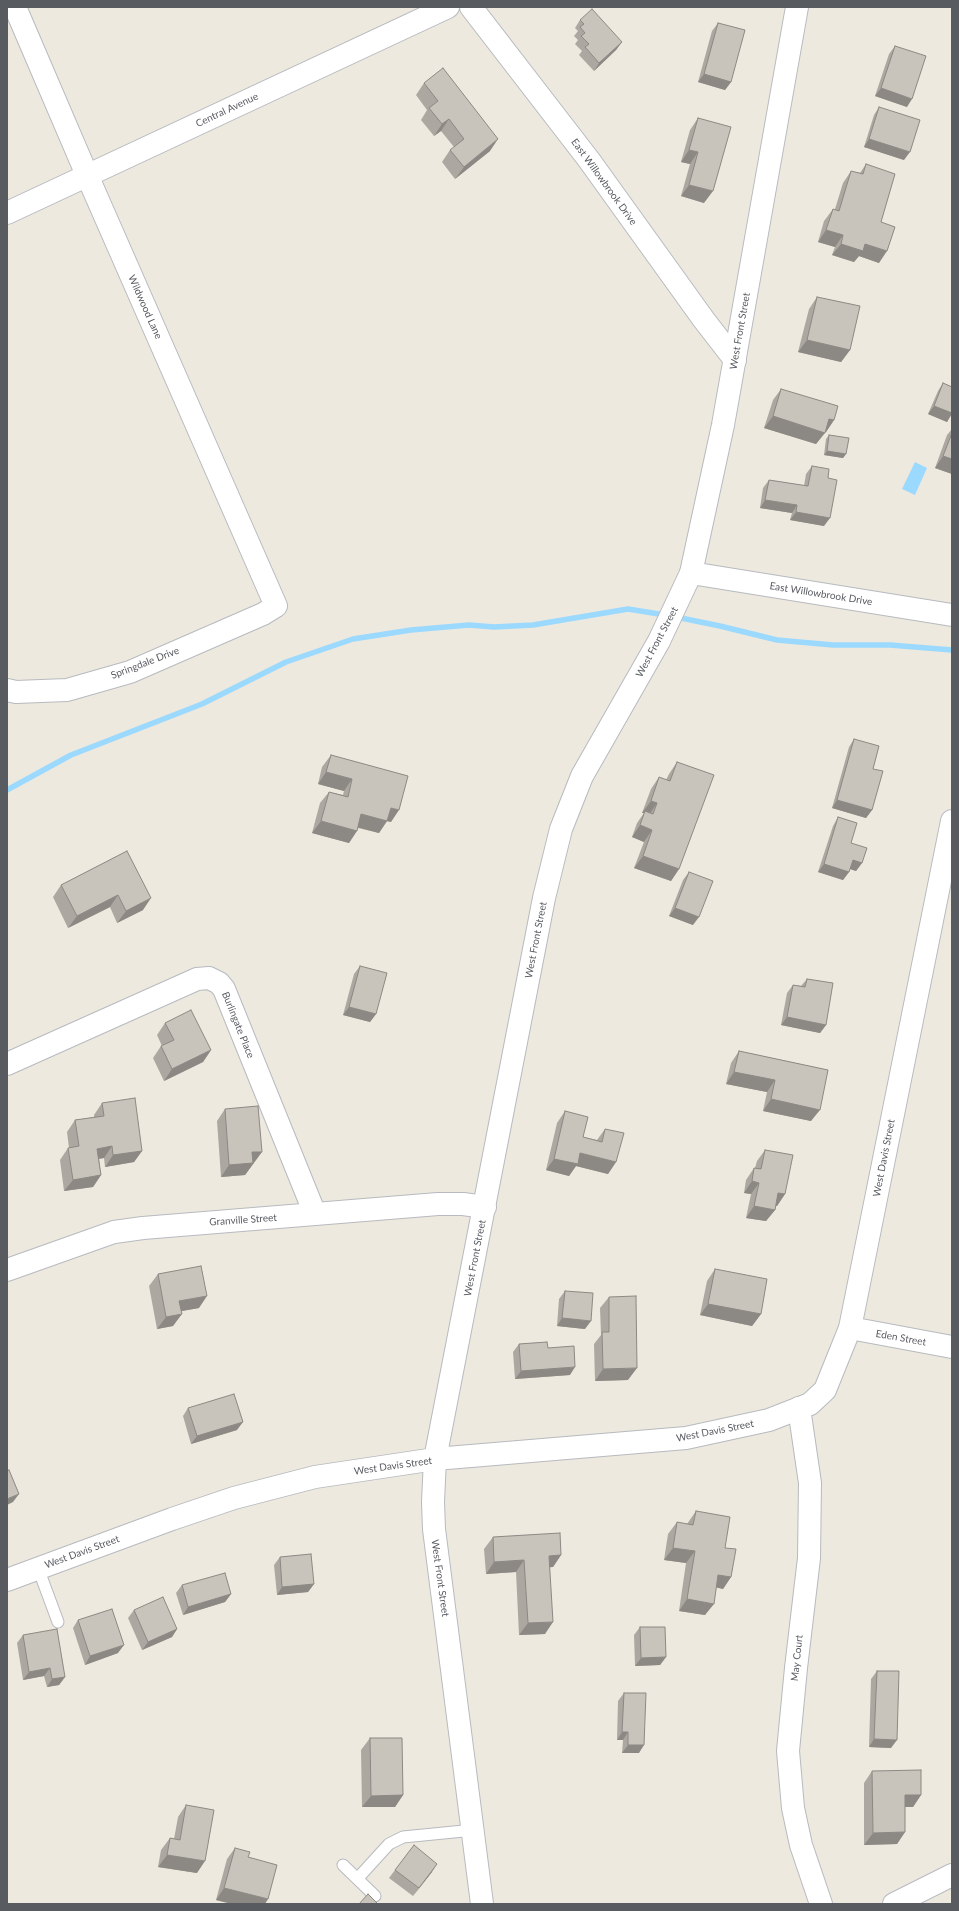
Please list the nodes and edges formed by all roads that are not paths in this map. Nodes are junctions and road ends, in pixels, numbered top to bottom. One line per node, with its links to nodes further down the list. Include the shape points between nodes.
1 (15, 7): 5 (street, Wildwood Lane)
2 (448, 7): 5 (street, Central Avenue)
3 (471, 7): 7 (street, East Willowbrook Drive, via 589,160)
4 (797, 7): 7 (street, West Front Street)
5 (87, 175): 6 (street, Central Avenue); 9 (street, Wildwood Lane)
6 (7, 213)
7 (735, 360): 8 (street, West Front Street)
8 (691, 573): 10 (street, East Willowbrook Drive); 14 (street, West Front Street, via 659,641 582,776 561,829 544,898)
9 (276, 606): 11 (street, Springdale Drive, via 130,672 67,690)
10 (952, 615)
11 (7, 690)
12 (952, 821): 17 (street, West Davis Street)
13 (7, 1064): 15 (street, Burlingate Place, via 197,979 209,978 219,982)
14 (485, 1207): 15 (street, Granville Street, via 438,1204); 20 (street, West Front Street)
15 (315, 1214): 16 (street, Granville Street, via 114,1232)
16 (7, 1270)
17 (850, 1328): 18 (street, Eden Street); 19 (street, West Davis Street, via 824,1390 810,1404)
18 (952, 1347)
19 (799, 1408): 20 (street, West Davis Street, via 769,1420 686,1438); 30 (street, May Court, via 810,1483 809,1558 788,1751 793,1808 800,1845)
20 (435, 1459): 21 (street, West Davis Street, via 315,1477 234,1498 172,1518); 24 (street, West Front Street, via 434,1529)
21 (38, 1568): 22 (street, West Davis Street); 23 (lane)
22 (7, 1580)
23 (58, 1622)
24 (474, 1830): 27 (lane, via 403,1837 389,1844); 29 (street, West Front Street)
25 (343, 1865): 27 (lane)
26 (952, 1875): 31 (street)
27 (358, 1878): 28 (lane)
28 (375, 1896)
29 (482, 1904)
30 (821, 1904)
31 (894, 1904)

